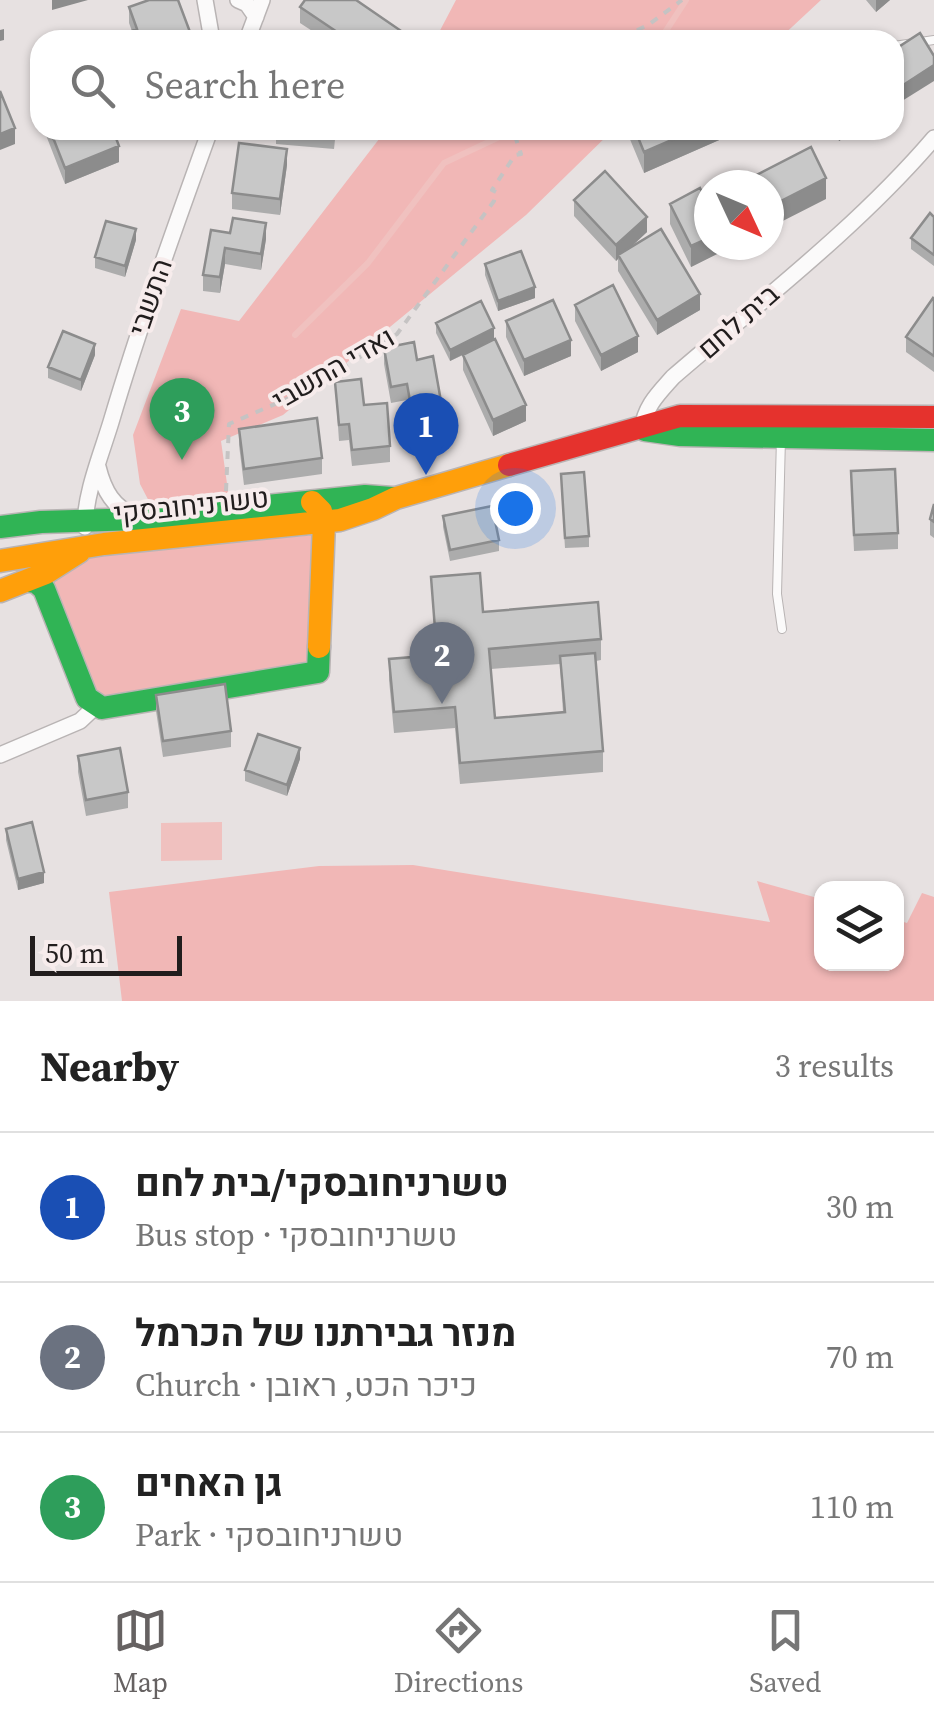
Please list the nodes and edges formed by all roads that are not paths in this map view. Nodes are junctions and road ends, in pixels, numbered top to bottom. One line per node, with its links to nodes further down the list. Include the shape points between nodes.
1 (238, 0): 4 (street)
2 (262, 0): 4 (street)
3 (210, 3): 5 (street)
4 (256, 17): 6 (street)
5 (214, 30)
6 (251, 30)
7 (934, 40): 8 (lane)
8 (904, 44)
9 (934, 138): 12 (street, בית לחם, via 870,207 673,378 648,407)
10 (206, 140): 15 (street, התשבי)
11 (934, 417): 12 (street, טשרניחובסקי, via 702,415)
12 (642, 429): 13 (street, טשרניחובסקי); 17 (street, טשרניחובסקי, via 396,498 356,516)
13 (781, 438): 14 (street, טשרניחובסקי); 26 (lane)
14 (934, 440)
15 (98, 467): 18 (street, via 108,496); 19 (street, התשבי)
16 (0, 506): 20 (street)
17 (318, 512): 18 (street, טשרניחובסקי); 22 (street, טשרניחובסקי); 27 (street, via 318,672)
18 (140, 519): 19 (street, טשרניחובסקי)
19 (85, 520): 20 (street, טשרניחובסקי); 22 (street, התשבי)
20 (41, 522): 21 (street, טשרניחובסקי)
21 (0, 527)
22 (86, 546): 23 (street); 24 (street, טשרניחובסקי)
23 (0, 561)
24 (30, 581): 25 (street, טשרניחובסקי); 27 (street, via 44,589)
25 (0, 591)
26 (782, 629)
27 (96, 706): 28 (street, via 80,720)
28 (0, 755)

